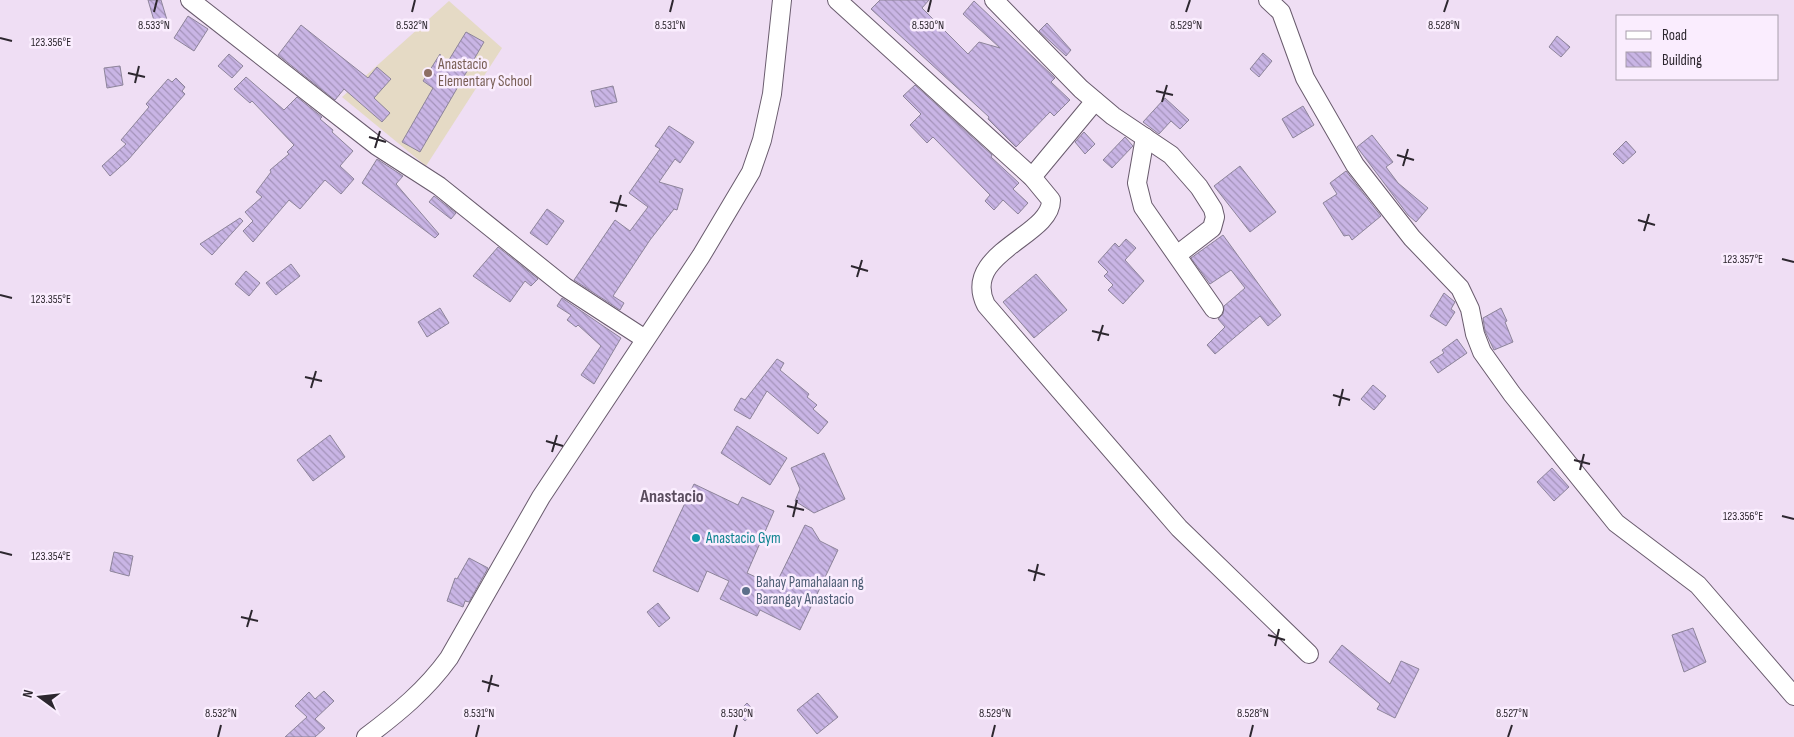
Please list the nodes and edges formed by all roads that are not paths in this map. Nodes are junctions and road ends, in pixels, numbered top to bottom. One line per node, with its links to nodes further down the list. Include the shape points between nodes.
1 (190, 0): 11 (street, via 377,146 439,186 565,287)
2 (782, 0): 11 (street, via 772,94 762,140 750,172 702,256)
3 (837, 0): 8 (street)
4 (994, 0): 6 (street)
5 (1268, 0): 13 (street, via 1281,12 1305,78 1355,165 1412,238 1460,288 1482,352 1512,394 1616,523 1698,585)
6 (1095, 101): 7 (street); 8 (street)
7 (1145, 137): 9 (street, via 1139,167 1139,195 1147,216); 9 (street, via 1171,155 1213,209 1212,228)
8 (1032, 177): 12 (street, via 1047,193 1051,206 984,272 981,287 986,305 1180,528)
9 (1177, 255): 10 (street)
10 (1214, 309)
11 (645, 339): 14 (street, via 541,497 449,658 433,680)
12 (1309, 654)
13 (1794, 696)
14 (366, 737)

